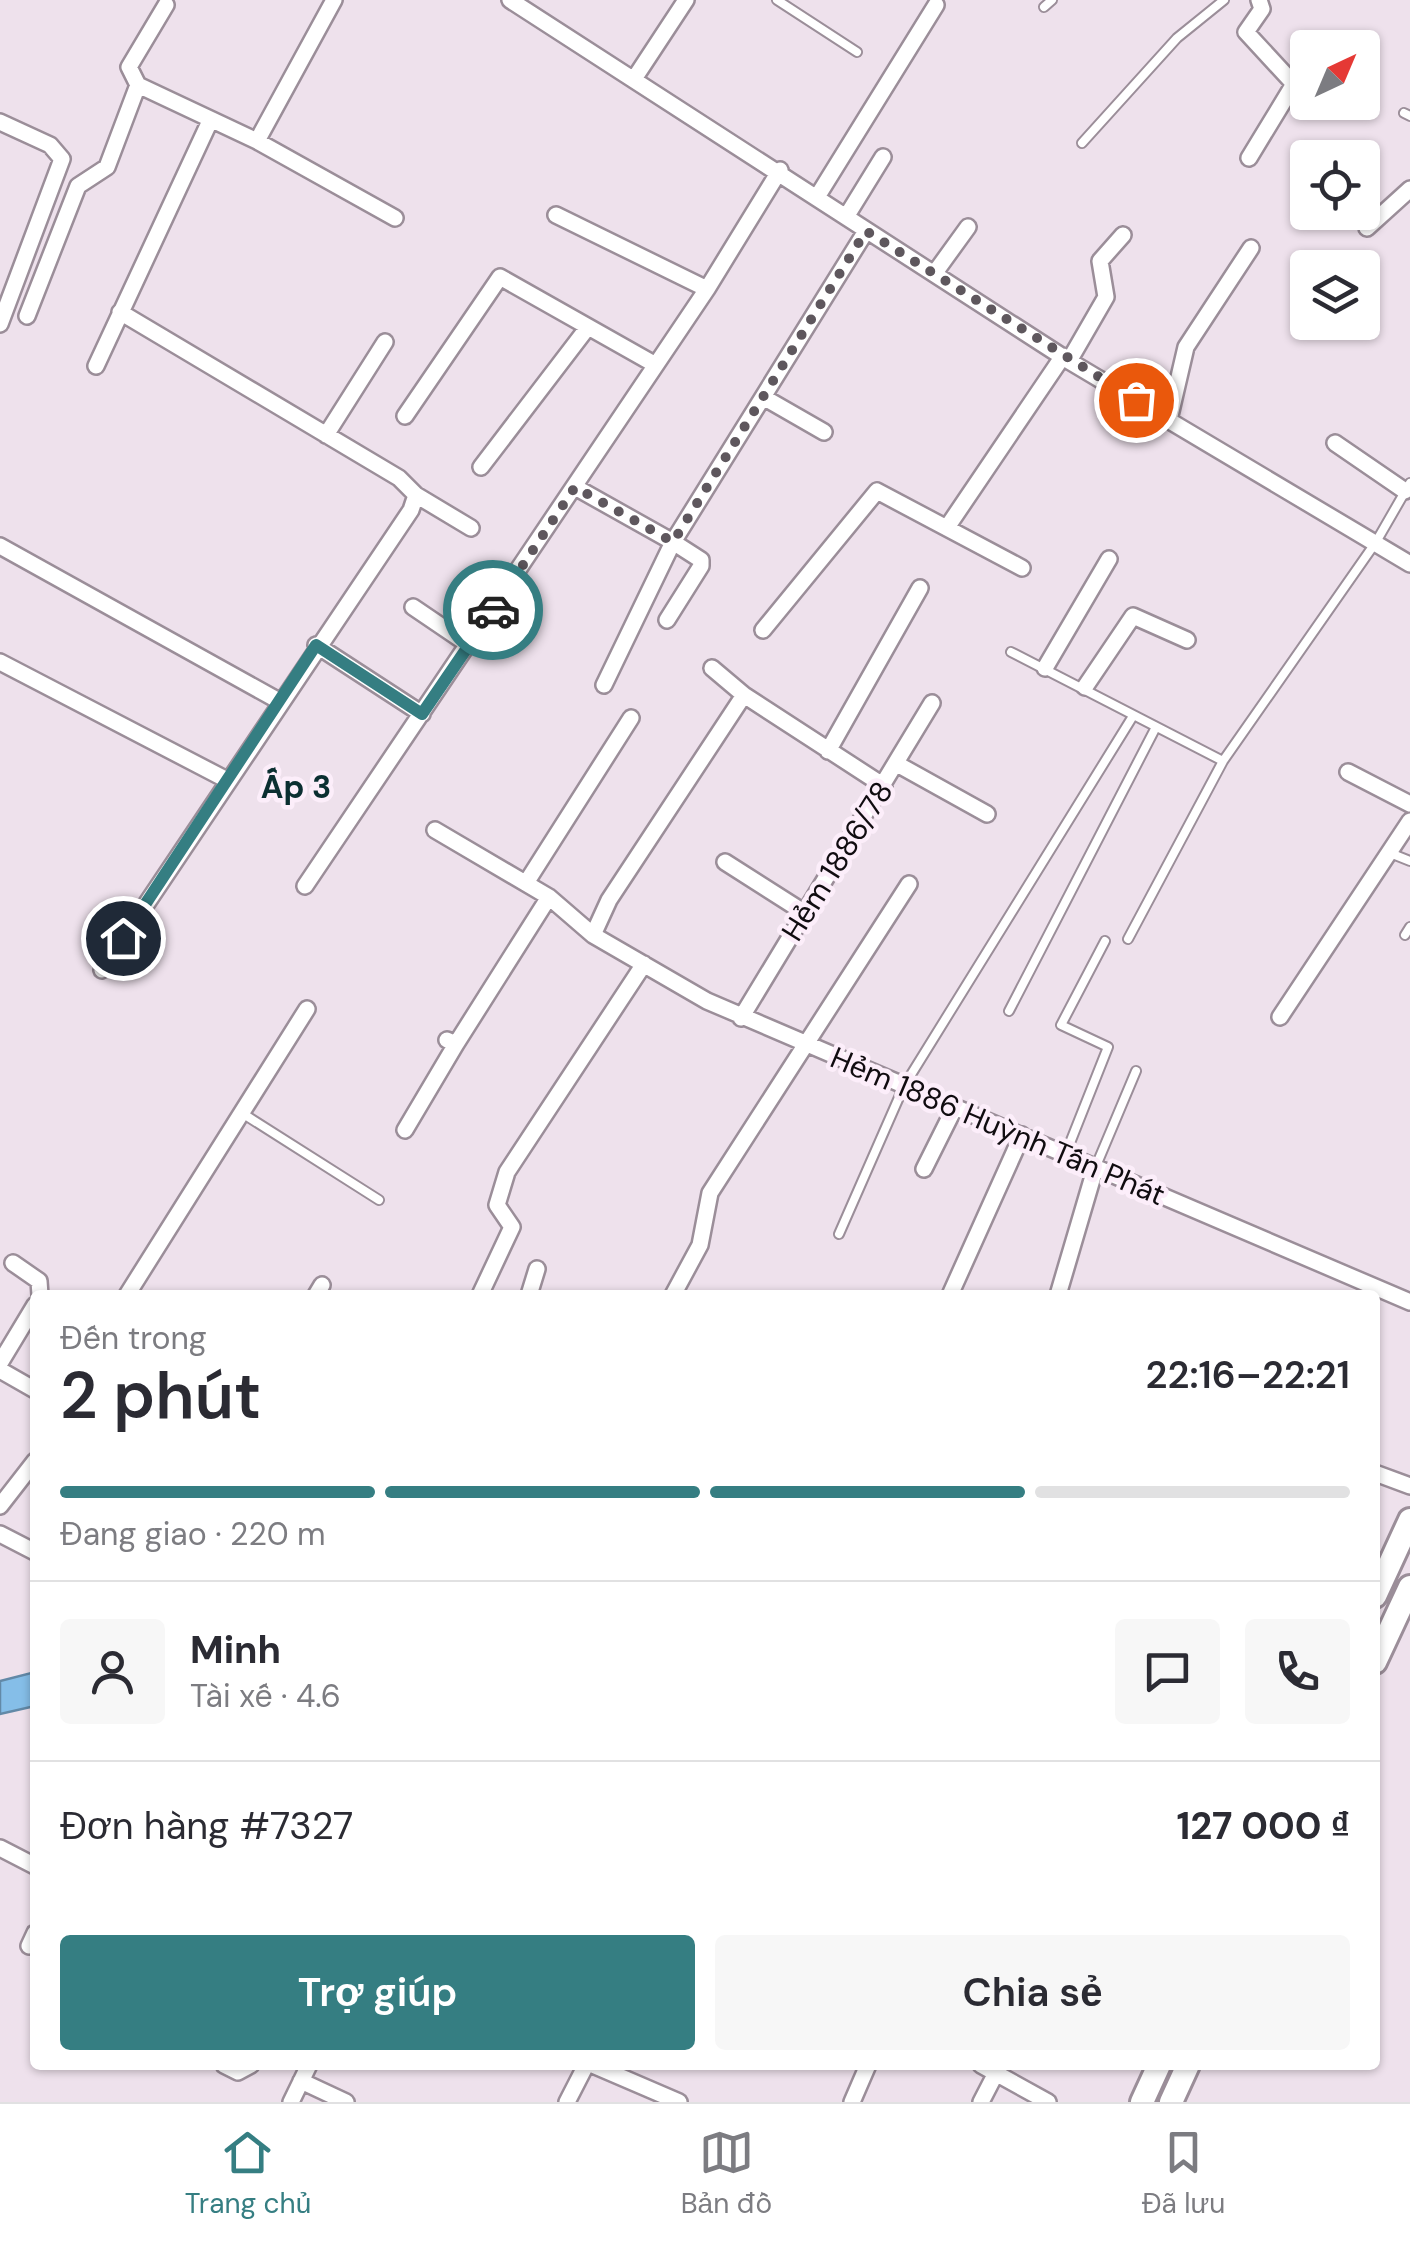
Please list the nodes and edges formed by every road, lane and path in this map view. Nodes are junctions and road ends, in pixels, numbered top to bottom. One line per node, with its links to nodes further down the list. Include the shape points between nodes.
1 (334, 0): 16 (street)
2 (686, 0): 10 (street)
3 (778, 0): 9 (lane)
4 (1224, 0): 17 (lane, via 1177,38)
5 (1259, 0): 11 (street, via 1262,9 1246,32)
6 (512, 1): 10 (street)
7 (166, 5): 12 (street, via 129,68)
8 (936, 5): 22 (street)
9 (857, 52)
10 (634, 79): 20 (street)
11 (1290, 80)
12 (138, 85): 14 (street); 35 (street, via 107,167 78,186)
13 (1290, 91): 19 (street)
14 (210, 121): 16 (street); 34 (street)
15 (0, 122): 32 (street, via 50,145 62,158)
16 (257, 141): 26 (street)
17 (1082, 143)
18 (883, 157): 25 (street)
19 (1249, 158)
20 (780, 170): 22 (street); 33 (street)
21 (1410, 189): 24 (street)
22 (818, 197): 25 (street)
23 (556, 216): 33 (street)
24 (1380, 216)
25 (846, 217): 28 (street)
26 (395, 218)
27 (968, 227): 31 (street)
28 (866, 231): 31 (street); 42 (street)
29 (1123, 235): 39 (street, via 1100,261 1106,297)
30 (1250, 248): 44 (street, via 1186,347)
31 (934, 274): 39 (street)
32 (8, 278): 36 (street)
33 (708, 289): 40 (street)
34 (120, 312): 41 (street); 46 (street)
35 (27, 316)
36 (0, 324)
37 (588, 327): 40 (street); 43 (street, via 500,277); 48 (street)
38 (384, 342): 46 (street)
39 (1066, 358): 44 (street); 52 (street)
40 (654, 364): 49 (street)
41 (96, 366)
42 (763, 397): 45 (street); 54 (street)
43 (405, 416)
44 (1169, 420): 55 (street)
45 (824, 432)
46 (326, 435): 51 (street, via 398,478)
47 (1335, 443): 50 (street)
48 (481, 467)
49 (575, 487): 54 (street); 66 (street)
50 (1408, 487): 55 (lane)
51 (413, 503): 53 (street); 65 (street)
52 (948, 526): 59 (street); 63 (street, via 872,492)
53 (471, 528)
54 (673, 542): 62 (street, via 702,563); 71 (street)
55 (1376, 542): 58 (street); 81 (lane)
56 (0, 546): 74 (street)
57 (1109, 559): 70 (street)
58 (1410, 564)
59 (1022, 568)
60 (920, 588): 80 (street)
61 (413, 607): 66 (street)
62 (667, 620)
63 (763, 630)
64 (1188, 640): 72 (street, via 1133,616)
65 (316, 645): 74 (street); 76 (street)
66 (469, 645): 76 (street)
67 (1011, 652): 70 (lane)
68 (0, 662): 84 (street)
69 (712, 668): 73 (street)
70 (1046, 668): 72 (lane)
71 (604, 685)
72 (1085, 688): 77 (lane)
73 (744, 695): 80 (street); 98 (street, via 609,900)
74 (279, 702): 84 (street)
75 (932, 703): 82 (street, Hẻm 1886/78)
76 (422, 714): 95 (street)
77 (1133, 716): 79 (lane); 109 (lane)
78 (631, 718): 93 (street)
79 (1156, 726): 81 (lane); 104 (lane)
80 (828, 751): 85 (street)
81 (1223, 762): 100 (lane)
82 (897, 764): 85 (street, Hẻm 1886/78); 87 (street)
83 (1348, 772): 86 (street)
84 (227, 780): 102 (street)
85 (884, 786): 97 (street, Hẻm 1886/78)
86 (1410, 804)
87 (986, 814)
88 (1410, 822): 90 (street)
89 (435, 830): 93 (street, Hẻm 1886 Huỳnh Tấn Phát)
90 (1390, 853): 92 (lane); 105 (street)
91 (725, 862): 97 (street)
92 (1410, 862)
93 (526, 883): 96 (street, Hẻm 1886 Huỳnh Tấn Phát)
94 (909, 884): 107 (street)
95 (306, 886)
96 (549, 897): 98 (street, Hẻm 1886 Huỳnh Tấn Phát); 112 (street, via 452,1042)
97 (805, 913): 106 (street, Hẻm 1886/78)
98 (593, 935): 101 (street, Hẻm 1886 Huỳnh Tấn Phát)
99 (1105, 940): 114 (lane, via 1060,1025 1108,1047)
100 (1128, 940)
101 (644, 964): 106 (street, Hẻm 1886 Huỳnh Tấn Phát); 123 (street, via 507,1172 496,1204 512,1227)
102 (102, 970)
103 (307, 1009): 111 (street)
104 (1009, 1011)
105 (1280, 1017)
106 (740, 1018): 107 (street, Hẻm 1886 Huỳnh Tấn Phát)
107 (806, 1044): 109 (street, Hẻm 1886 Huỳnh Tấn Phát); 125 (street, via 710,1193 700,1245)
108 (1136, 1072): 115 (lane)
109 (904, 1086): 110 (street, Hẻm 1886 Huỳnh Tấn Phát); 118 (lane)
110 (955, 1107): 113 (street, Hẻm 1886 Huỳnh Tấn Phát); 116 (street)
111 (242, 1113): 117 (lane); 122 (street)
112 (405, 1130)
113 (1022, 1135): 114 (street, Hẻm 1886 Huỳnh Tấn Phát); 126 (street)
114 (1066, 1153): 115 (street, Hẻm 1886 Huỳnh Tấn Phát)
115 (1096, 1166): 127 (street); 128 (street, Hẻm 1886 Huỳnh Tấn Phát)
116 (924, 1170)
117 (380, 1200)
118 (839, 1234)
119 (13, 1263): 121 (street, via 39,1281)
120 (537, 1269): 124 (street)
121 (40, 1290)
122 (130, 1290)
123 (482, 1290)
124 (531, 1290)
125 (675, 1290)
126 (952, 1290)
127 (1059, 1290)
128 (1373, 1290)
129 (1380, 1293): 130 (street, Hẻm 1886 Huỳnh Tấn Phát)
130 (1410, 1302)
131 (30, 1315): 132 (street)
132 (0, 1366): 133 (street)
133 (30, 1387)
134 (30, 1468): 137 (street)
135 (1380, 1475): 136 (street)
136 (1410, 1486)
137 (0, 1506)
138 (1410, 1520): 141 (main road)
139 (0, 1534): 140 (street)
140 (30, 1549)
141 (1380, 1585)
142 (1410, 1587): 143 (main road)
143 (1394, 1618): 144 (main road)
144 (1380, 1650)
145 (0, 1848): 146 (street)
146 (30, 1863)
147 (306, 2070): 155 (street)
148 (586, 2070): 158 (street)
149 (601, 2070): 159 (street)
150 (866, 2070): 160 (street)
151 (988, 2070): 161 (street)
152 (990, 2070): 162 (street)
153 (1156, 2070): 163 (main road)
154 (1186, 2070): 164 (main road)
155 (301, 2081): 156 (street); 157 (street)
156 (291, 2102)
157 (346, 2102)
158 (567, 2102)
159 (679, 2102)
160 (852, 2102)
161 (981, 2102)
162 (1048, 2102)
163 (1142, 2102)
164 (1171, 2102)

